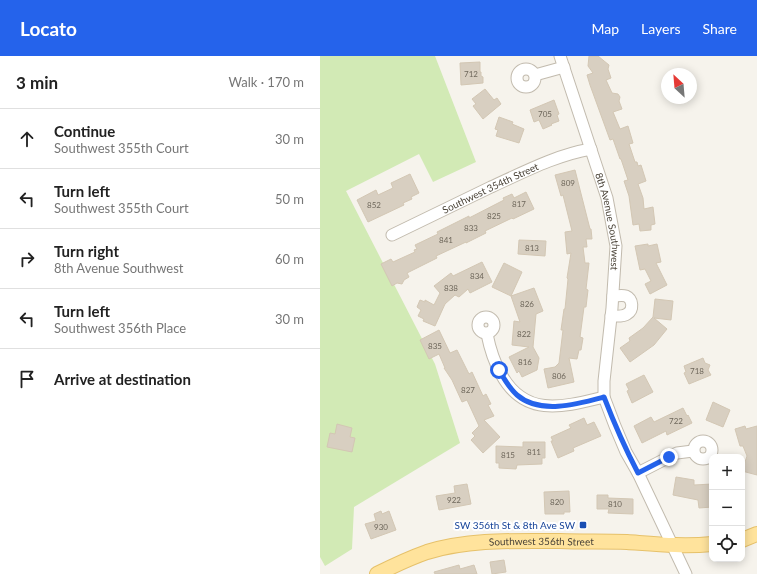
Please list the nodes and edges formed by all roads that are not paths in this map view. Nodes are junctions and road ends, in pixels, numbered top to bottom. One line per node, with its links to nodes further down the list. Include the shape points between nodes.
1 (562, 61): 2 (street); 3 (street, 8th Avenue Southwest)
2 (535, 75)
3 (591, 149): 4 (street, Southwest 354th Street, via 534,168); 5 (street, 8th Avenue Southwest, via 607,198 616,246)
4 (392, 235)
5 (613, 296): 6 (street, 8th Avenue Southwest); 6 (street, via 627,297 632,305 628,314)
6 (611, 316): 8 (street, 8th Avenue Southwest)
7 (487, 334): 8 (street, via 490,349 503,378 524,400 539,405 565,406)
8 (604, 397): 10 (street, 8th Avenue Southwest, via 614,426)
9 (693, 451): 10 (street, via 677,453)
10 (638, 473): 14 (street, 8th Avenue Southwest)
11 (757, 534): 12 (main road)
12 (745, 539)
13 (709, 544): 14 (main road, Southwest 356th Street)
14 (672, 546): 15 (main road, Southwest 356th Street, via 625,542 468,543 427,552); 16 (street, 8th Avenue Southwest)
15 (377, 574)
16 (686, 574)

